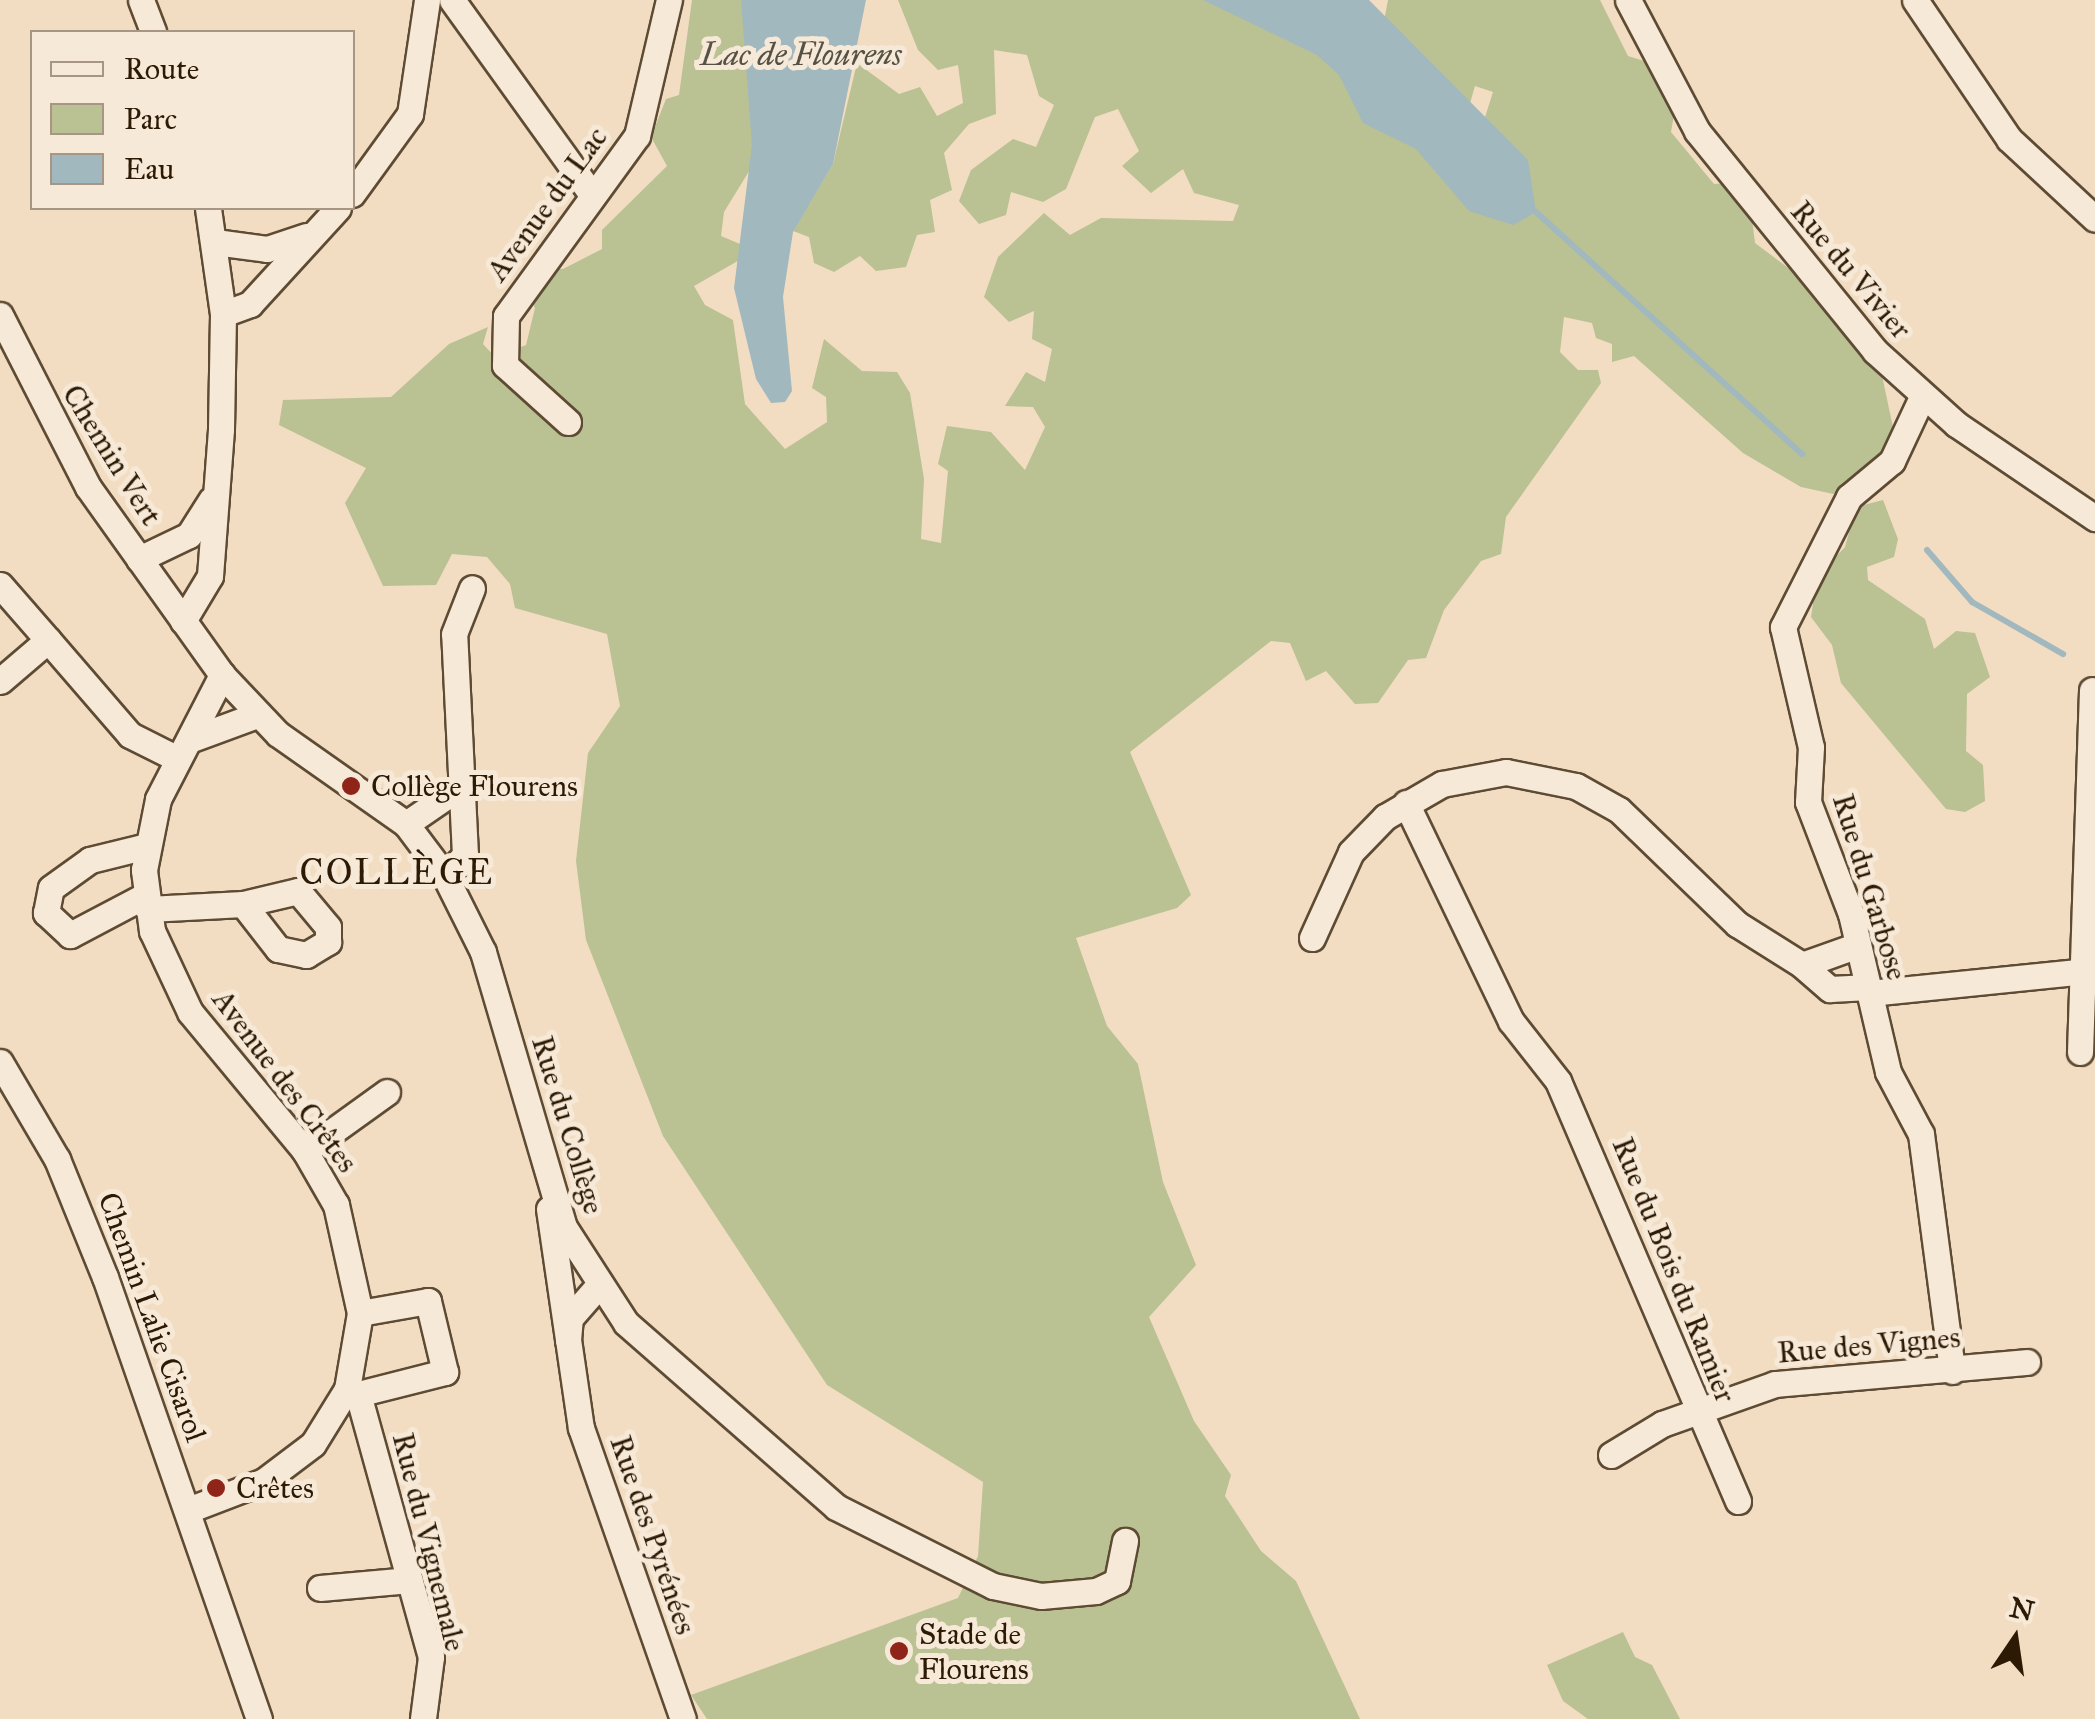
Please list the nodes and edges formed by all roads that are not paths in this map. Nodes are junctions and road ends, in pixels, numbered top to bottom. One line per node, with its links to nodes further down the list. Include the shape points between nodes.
1 (141, 0): 7 (street)
2 (427, 0): 8 (street, via 410,114)
3 (452, 0): 9 (street)
4 (669, 0): 9 (street, Avenue du Lac, via 650,107)
5 (1628, 0): 17 (street, Rue du Vivier, via 1731,177)
6 (1915, 0): 12 (street, via 2009,139)
7 (152, 30)
8 (355, 190)
9 (592, 195): 18 (street, Avenue du Lac, via 538,260 500,344 505,365)
10 (208, 210): 14 (street)
11 (336, 210): 13 (street)
12 (2095, 220)
13 (306, 236): 14 (street, via 267,249); 15 (street, via 250,304)
14 (215, 242): 15 (street)
15 (223, 314): 19 (street)
16 (0, 315): 21 (street, Chemin Vert, via 46,418)
17 (1922, 398): 20 (street, Rue du Vivier); 39 (street, Rue du Garbose, via 1892,462 1850,497 1783,627 1811,747 1808,802)
18 (568, 422)
19 (210, 500): 21 (street, via 189,535); 24 (street, via 210,576)
20 (2095, 518)
21 (139, 558): 24 (street, Chemin Vert)
22 (0, 586): 25 (street)
23 (472, 588): 31 (street, via 454,634)
24 (183, 621): 26 (street, Rue du Collège)
25 (48, 640): 27 (street); 30 (street, via 130,735)
26 (222, 675): 29 (street, Rue du Collège); 30 (street, Avenue des Crêtes)
27 (0, 680)
28 (2092, 690): 41 (street)
29 (257, 715): 30 (street); 33 (street, Rue du Collège)
30 (184, 748): 34 (street, Avenue des Crêtes)
31 (461, 786): 33 (street); 35 (street, via 465,855)
32 (1406, 804): 38 (street, via 1351,852); 40 (street, via 1482,773 1576,786 1639,826 1757,940); 56 (street, Rue du Bois du Ramier, via 1512,1021 1558,1081 1641,1257 1652,1316)
33 (406, 824): 35 (street, Rue du Collège)
34 (148, 846): 36 (street, Avenue des Crêtes); 36 (street, via 90,860 51,888 46,914 59,929 84,932)
35 (446, 876): 47 (street, Rue du Collège, via 483,952)
36 (147, 902): 37 (street); 46 (street, Avenue des Crêtes, via 165,972 190,1012)
37 (242, 904)
38 (1312, 938)
39 (1858, 945): 40 (street); 42 (street, Rue du Garbose)
40 (1802, 965): 42 (street, via 1830,988)
41 (2089, 970): 42 (street); 43 (street)
42 (1869, 990): 54 (street, Rue du Garbose, via 1888,1072 1922,1134)
43 (2080, 1052)
44 (0, 1062): 59 (street, Chemin Lalie Cisarol, via 57,1159)
45 (387, 1092): 46 (street)
46 (304, 1151): 51 (street, Avenue des Crêtes, via 336,1205)
47 (546, 1179): 48 (street, Rue du Collège); 50 (street, Rue des Pyrénées)
48 (582, 1263): 49 (street, Rue du Collège); 50 (street)
49 (598, 1286): 53 (street, Rue des Pyrénées, via 570,1318); 60 (street, Rue du Collège, via 664,1364 789,1473 862,1521 993,1586 1041,1596 1096,1590 1116,1581)
50 (556, 1296): 53 (street, Rue des Pyrénées)
51 (360, 1314): 55 (street, Avenue des Crêtes); 55 (street, via 428,1302 445,1372)
52 (2027, 1362): 54 (street, Rue des Vignes)
53 (568, 1370): 65 (street, Rue des Pyrénées)
54 (1952, 1371): 56 (street, Rue des Vignes, via 1802,1380)
55 (352, 1392): 59 (street, Avenue des Crêtes, via 292,1466); 61 (street, Rue du Vignemale)
56 (1696, 1410): 57 (street, Rue des Vignes); 58 (street, Rue du Bois du Ramier)
57 (1612, 1454)
58 (1738, 1501)
59 (188, 1510): 63 (street, Chemin Lalie Cisarol)
60 (1125, 1542)
61 (410, 1580): 62 (street); 64 (street, Rue du Vignemale, via 430,1657)
62 (320, 1588)
63 (259, 1719)
64 (423, 1719)
65 (683, 1719)

